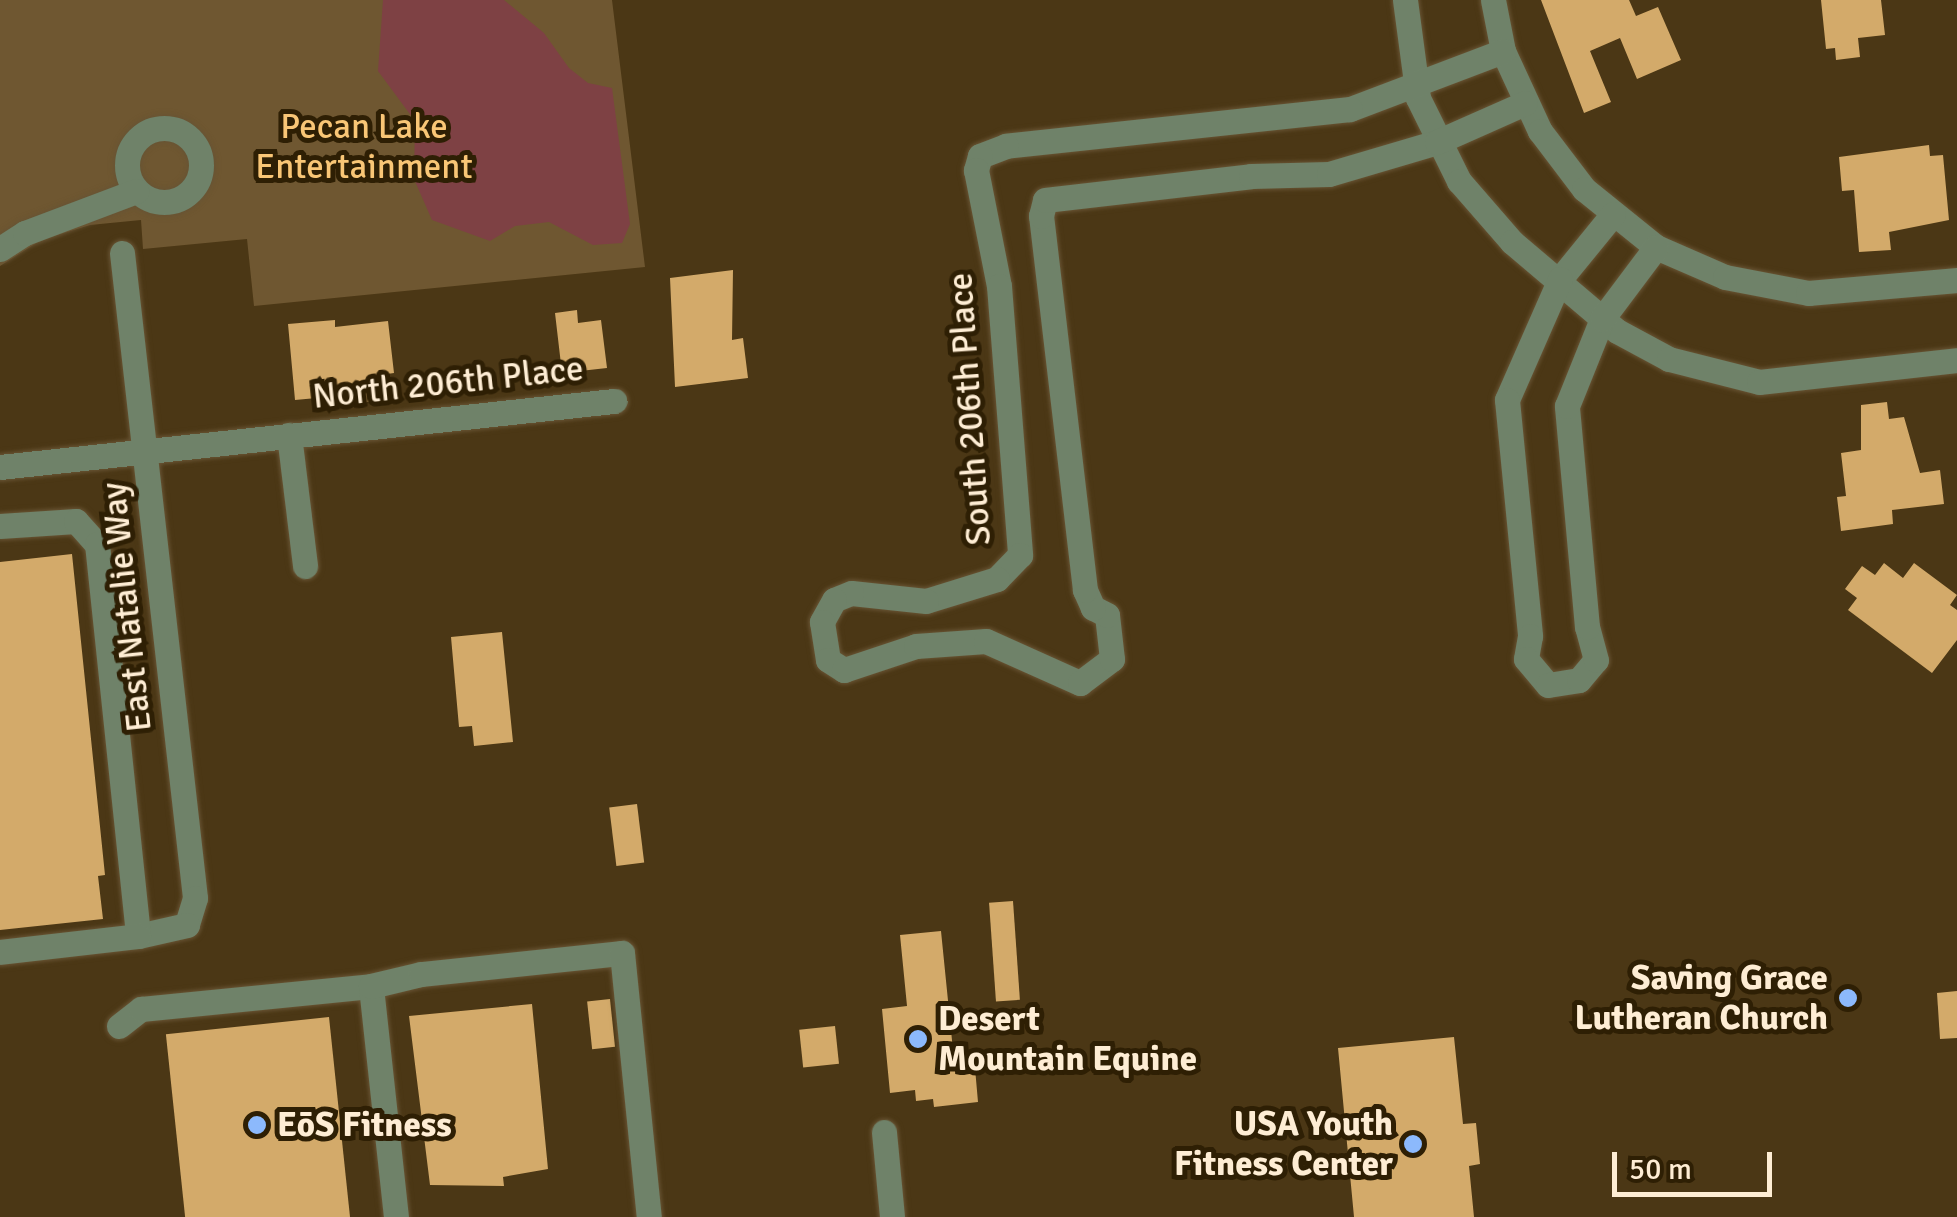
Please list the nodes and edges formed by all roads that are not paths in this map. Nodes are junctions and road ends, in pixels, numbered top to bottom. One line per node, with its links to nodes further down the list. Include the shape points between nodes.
1 (1405, 0): 4 (street)
2 (1492, 0): 3 (street)
3 (1503, 51): 4 (street); 5 (street)
4 (1415, 84): 6 (street); 6 (street, South 206th Place, via 1350,110 1006,146 980,156 976,170 999,286 1020,555 997,579 926,600 851,593 834,600 822,622 828,660 844,670 916,646 986,641 1080,682 1112,659 1107,615 1093,608 1086,590 1040,216 1045,200 1251,176 1329,174)
5 (1525, 103): 6 (street); 8 (street, via 1560,161)
6 (1437, 142): 12 (street, via 1482,213)
7 (136, 191): 10 (street, via 38,227)
8 (1612, 214): 9 (street); 12 (street)
9 (1656, 247): 13 (street, via 1725,277 1808,293); 14 (street)
10 (0, 249)
11 (122, 253): 18 (street, East Natalie Way)
12 (1560, 279): 14 (street); 14 (street, via 1507,400 1530,636 1526,658 1548,684 1580,680 1596,660 1586,627 1564,420)
13 (1957, 280)
14 (1602, 319): 15 (street, via 1669,359 1760,382)
15 (1957, 360)
16 (614, 401): 17 (street, North 206th Place)
17 (289, 435): 18 (street); 21 (street)
18 (145, 451): 19 (street); 22 (street, East Natalie Way, via 195,898 188,924)
19 (0, 467)
20 (0, 526): 22 (street, via 76,521 97,544)
21 (304, 566)
22 (150, 935): 23 (street)
23 (0, 952)
24 (371, 986): 25 (street, via 142,1009); 27 (street); 28 (street, via 422,974 622,953)
25 (119, 1026)
26 (884, 1132): 29 (street)
27 (396, 1217)
28 (649, 1217)
29 (892, 1217)

